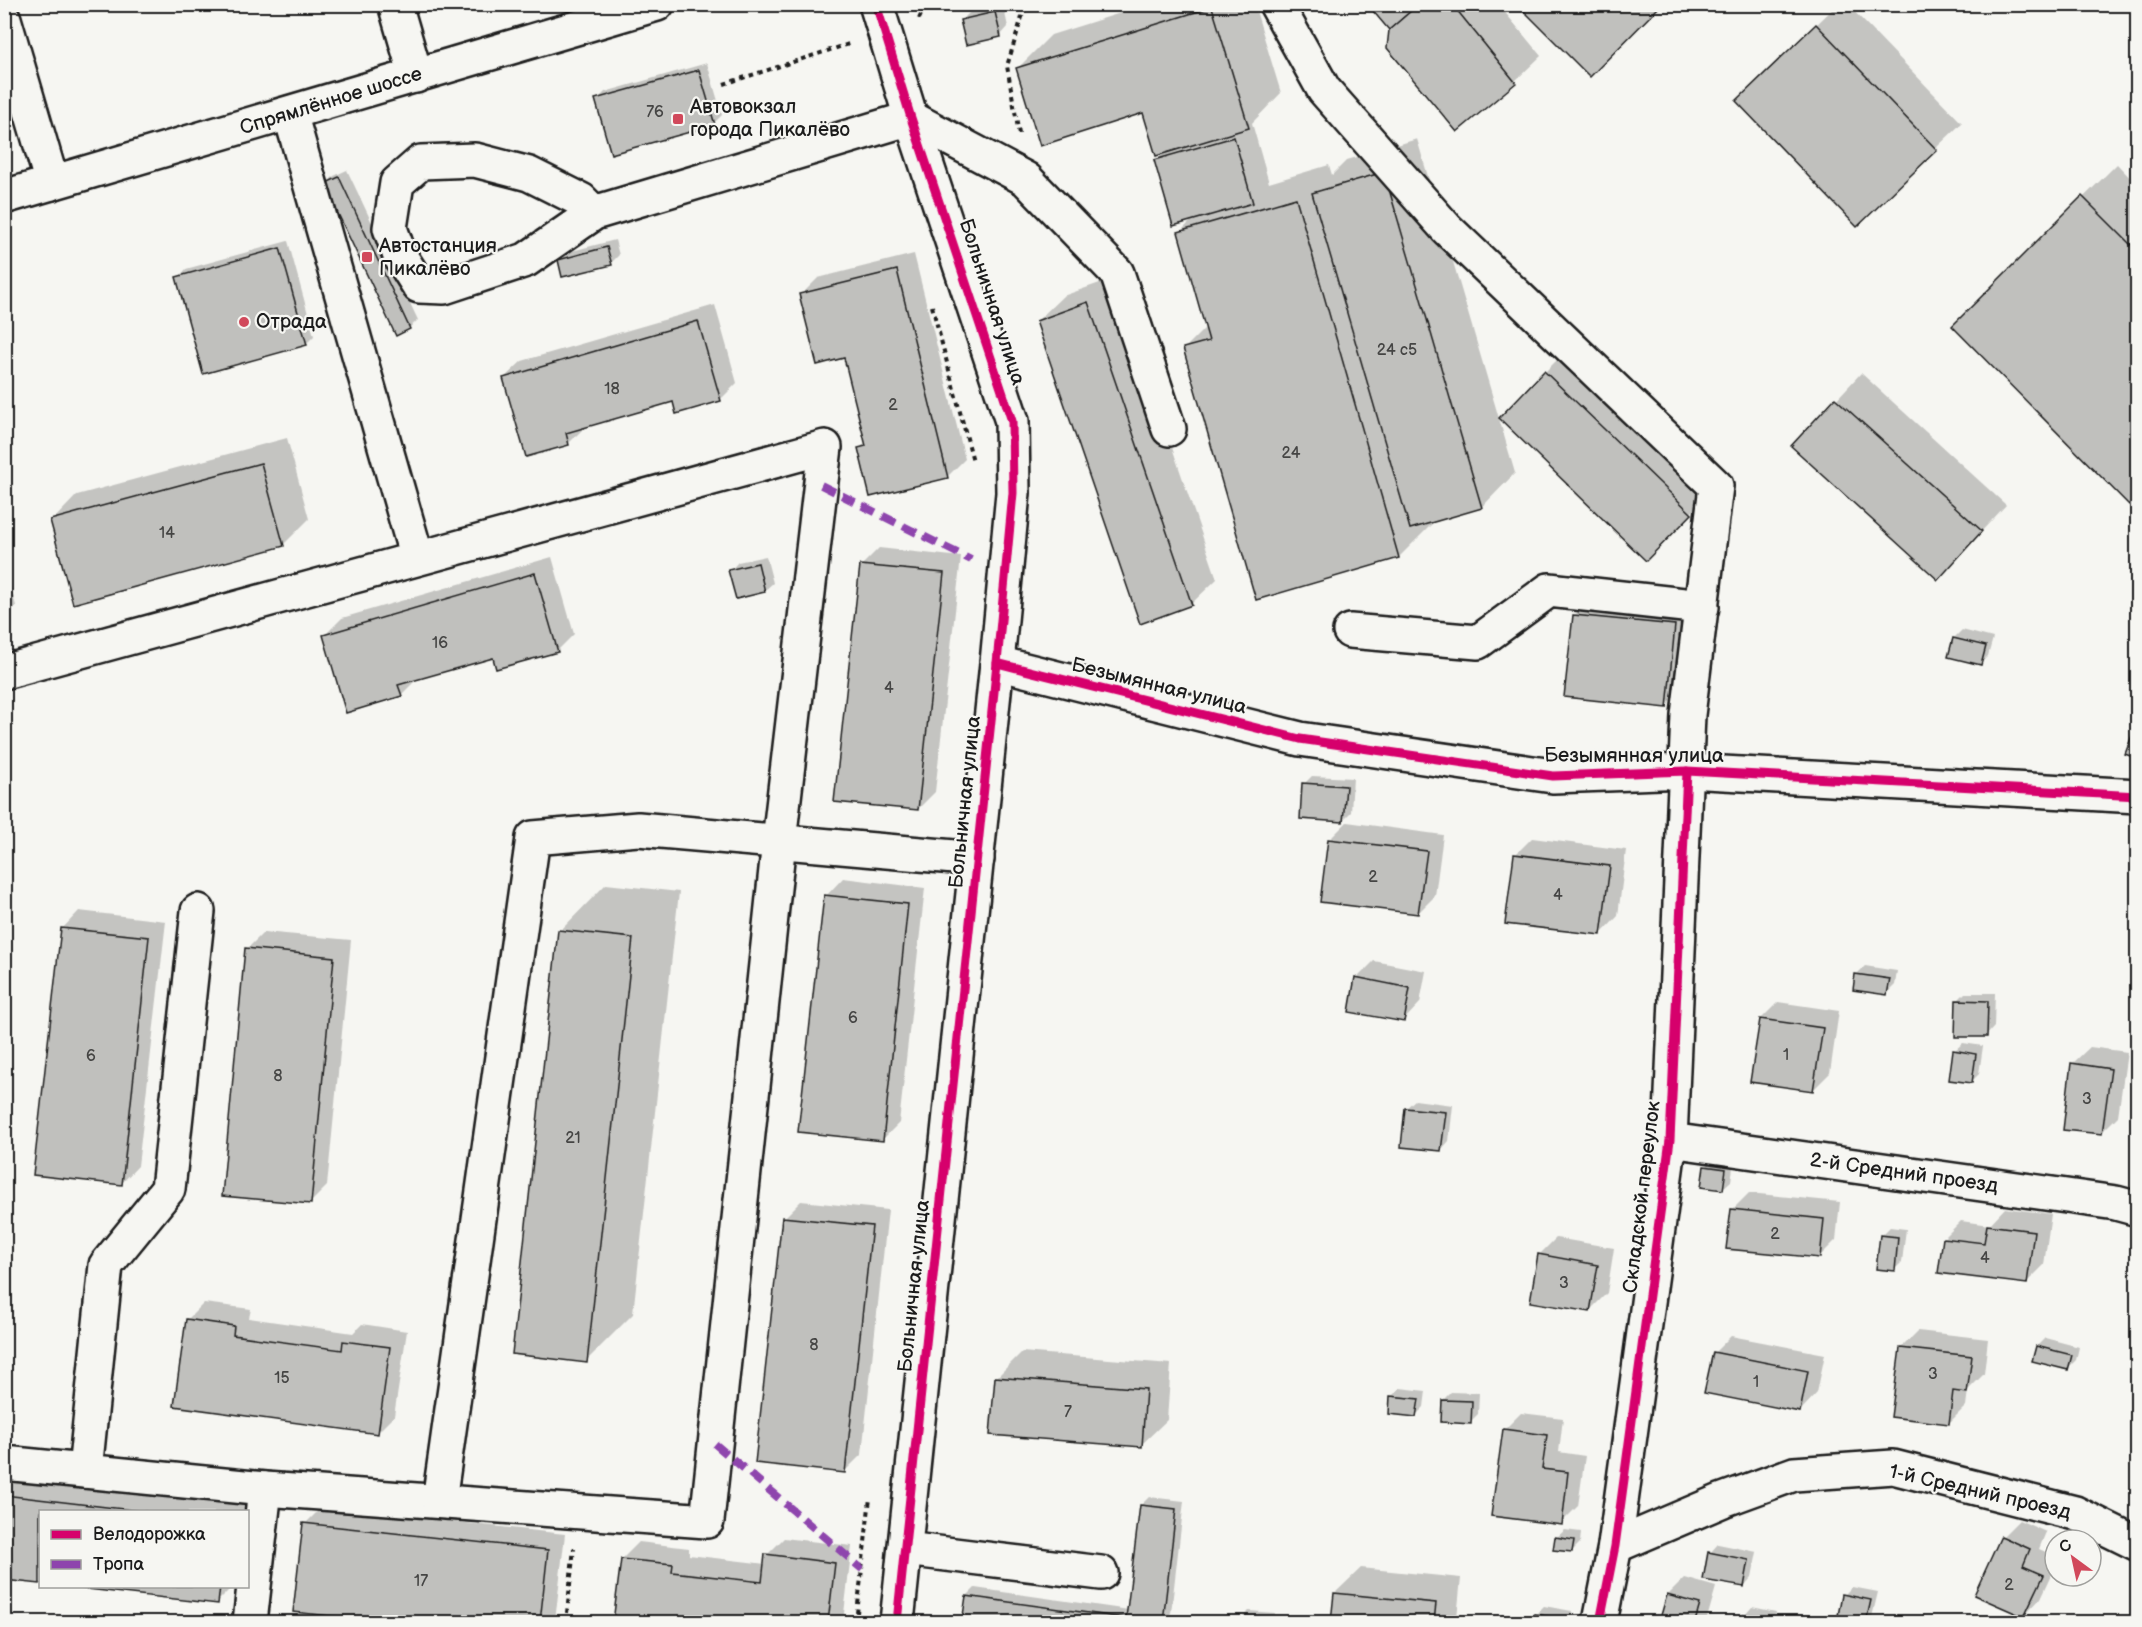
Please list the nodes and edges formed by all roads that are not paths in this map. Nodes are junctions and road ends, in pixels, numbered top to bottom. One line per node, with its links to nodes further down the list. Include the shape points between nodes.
1 (395, 4): 6 (street)
2 (657, 4): 6 (street, Спрямлённое шоссе)
3 (1276, 4): 14 (street, Складской переулок, via 1324,90 1448,229 1716,486)
4 (881, 18): 8 (street, Больничная улица)
5 (4, 19): 9 (street)
6 (416, 76): 7 (street, Спрямлённое шоссе)
7 (290, 113): 9 (street, Спрямлённое шоссе); 13 (street)
8 (911, 118): 11 (street); 12 (street, via 1026,179 1117,273); 16 (street, Больничная улица, via 1012,422 1013,493)
9 (52, 183): 10 (street, Спрямлённое шоссе)
10 (4, 197)
11 (594, 213): 11 (street, via 581,200 529,174 475,160 422,162 397,183 390,228 400,256 419,286 444,287 526,260)
12 (1169, 429)
13 (417, 558): 17 (street); 20 (street, via 825,447)
14 (1702, 607): 15 (street, via 1549,590 1478,642); 18 (street, Складской переулок, via 1688,716)
15 (1350, 631)
16 (997, 663): 18 (street, Безымянная улица, via 1300,739 1552,776); 21 (street, Больничная улица)
17 (4, 672)
18 (1687, 771): 19 (street, Безымянная улица); 23 (street, Складской переулок)
19 (2138, 796)
20 (779, 841): 21 (street); 28 (street, via 638,829 533,838); 28 (street, via 706,1521)
21 (977, 859): 31 (street, Больничная улица)
22 (198, 911): 26 (street, via 168,1189 106,1265)
23 (1670, 1140): 24 (street, 2-й Средний проезд); 30 (street, Складской переулок)
24 (2138, 1209)
25 (4, 1463): 26 (street)
26 (85, 1471): 27 (street)
27 (265, 1489): 28 (street); 33 (street)
28 (439, 1501)
29 (2138, 1544): 30 (street, 1-й Средний проезд, via 2075,1513 1893,1467 1794,1474)
30 (1615, 1546): 35 (street, Складской переулок)
31 (905, 1549): 32 (street); 34 (street, Больничная улица)
32 (1101, 1573)
33 (250, 1623)
34 (897, 1623)
35 (1600, 1623)

